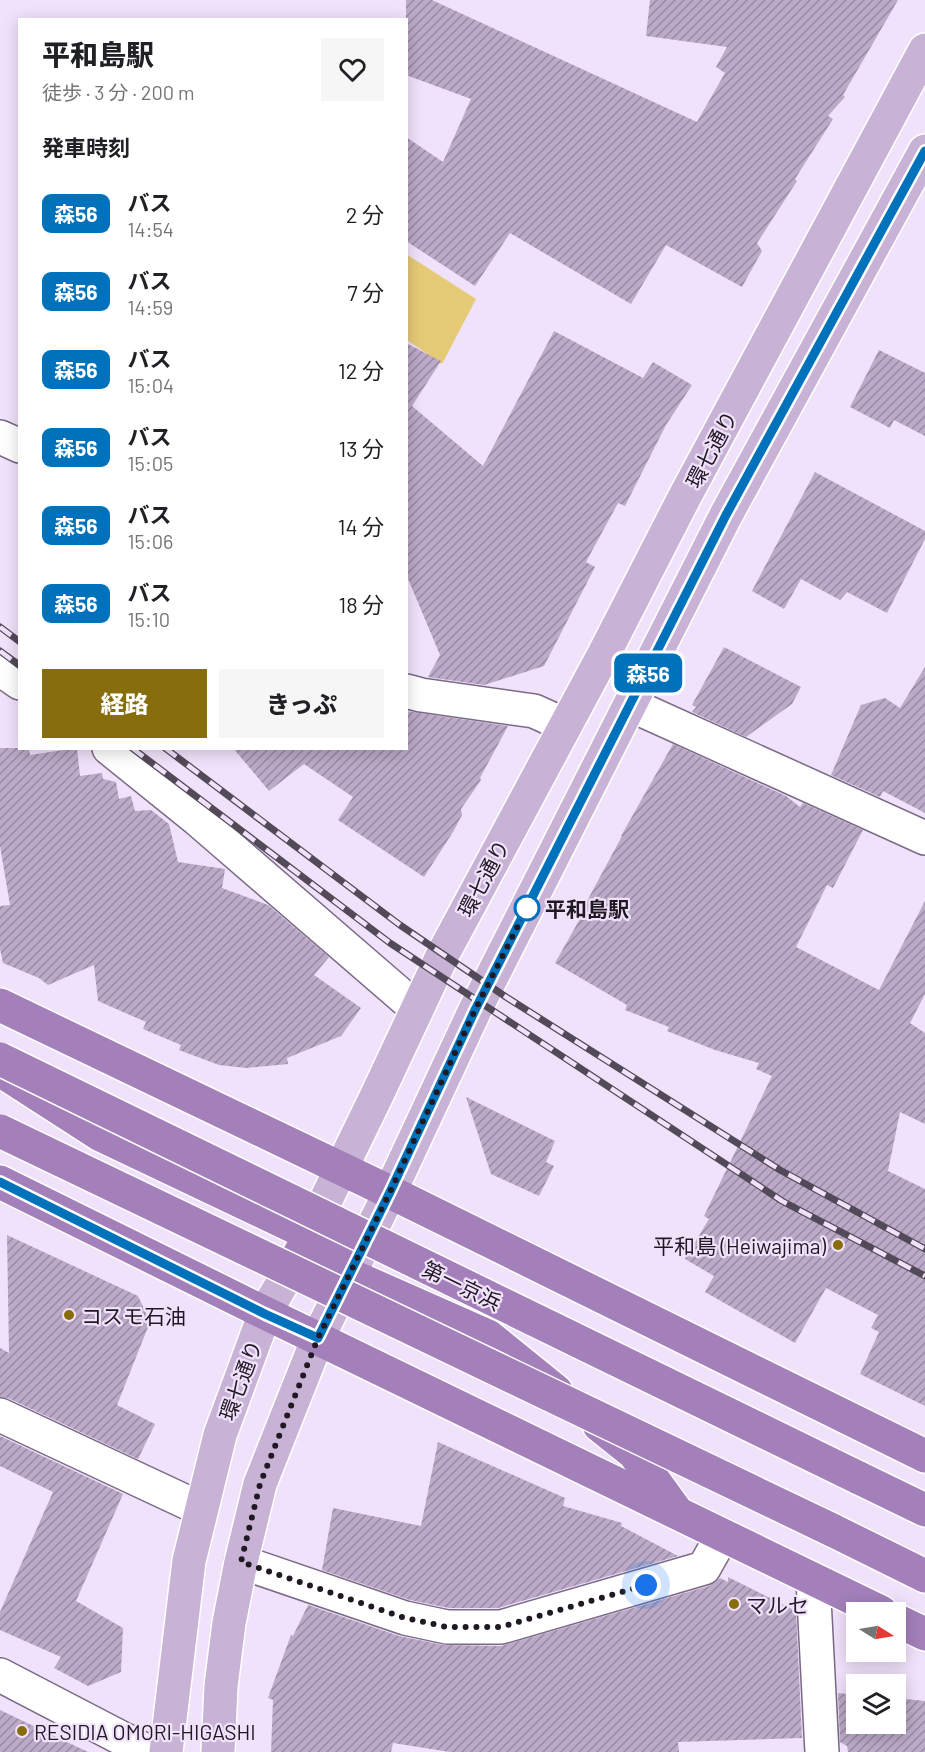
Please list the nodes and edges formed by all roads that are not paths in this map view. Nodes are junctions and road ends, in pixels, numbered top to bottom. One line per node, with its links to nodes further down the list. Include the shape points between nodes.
1 (925, 50): 9 (main road, 環七通り)
2 (925, 151): 8 (main road, via 726,515)
3 (0, 437): 4 (street)
4 (18, 445)
5 (0, 669): 6 (street)
6 (18, 682)
7 (408, 692): 9 (street, via 534,711)
8 (631, 705): 11 (street); 19 (main road, via 475,1010)
9 (565, 725): 13 (main road, 環七通り)
10 (112, 750): 13 (street)
11 (925, 838)
12 (0, 1005): 17 (highway)
13 (417, 1009): 17 (main road, 環七通り)
14 (0, 1059): 27 (highway, 第一京浜, bridge)
15 (0, 1070): 20 (highway, via 99,1134)
16 (0, 1131): 31 (highway, bridge)
17 (340, 1169): 19 (highway); 20 (main road, 環七通り)
18 (0, 1182): 22 (highway)
19 (390, 1192): 21 (main road); 25 (highway)
20 (304, 1243): 21 (highway); 22 (main road, 環七通り)
21 (353, 1266): 23 (main road); 28 (highway, via 488,1336 634,1454)
22 (265, 1314): 23 (highway); 26 (main road, 環七通り, via 220,1435)
23 (318, 1338): 28 (highway); 30 (main road, via 260,1484)
24 (0, 1415): 26 (street)
25 (925, 1456)
26 (201, 1509): 38 (main road, 環七通り, via 189,1561)
27 (925, 1510)
28 (679, 1514): 29 (highway)
29 (722, 1536): 30 (street, via 705,1568 501,1627 447,1627 405,1618); 32 (highway)
30 (241, 1562): 39 (main road, via 221,1686)
31 (925, 1576)
32 (813, 1580): 33 (highway); 40 (street)
33 (860, 1602)
34 (906, 1625): 35 (highway)
35 (925, 1634)
36 (0, 1675): 37 (street)
37 (148, 1752)
38 (166, 1752)
39 (218, 1752)
40 (822, 1752)

